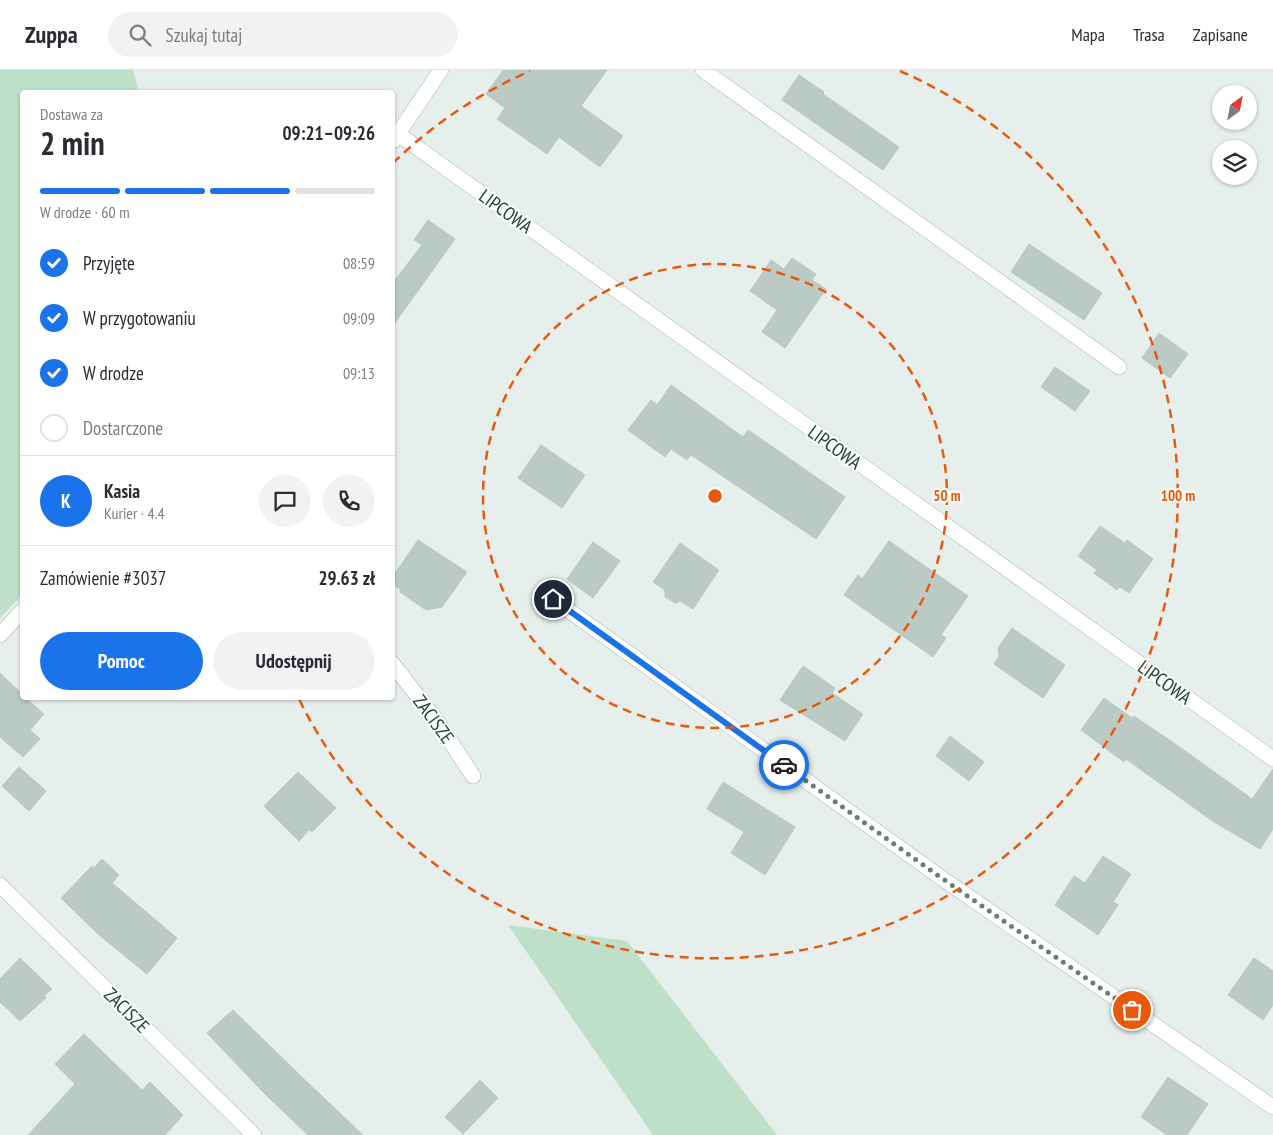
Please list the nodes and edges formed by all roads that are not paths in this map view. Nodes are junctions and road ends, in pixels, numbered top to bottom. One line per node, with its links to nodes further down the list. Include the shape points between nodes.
1 (442, 70): 3 (street)
2 (703, 70): 4 (street)
3 (395, 138): 9 (street, LIPCOWA)
4 (1119, 367)
5 (553, 599): 12 (street, via 943,879)
6 (20, 613): 7 (street)
7 (0, 634)
8 (395, 667): 10 (street, ZACISZE)
9 (1273, 759)
10 (474, 776)
11 (0, 885): 13 (street, ZACISZE)
12 (1273, 1107)
13 (254, 1135)

